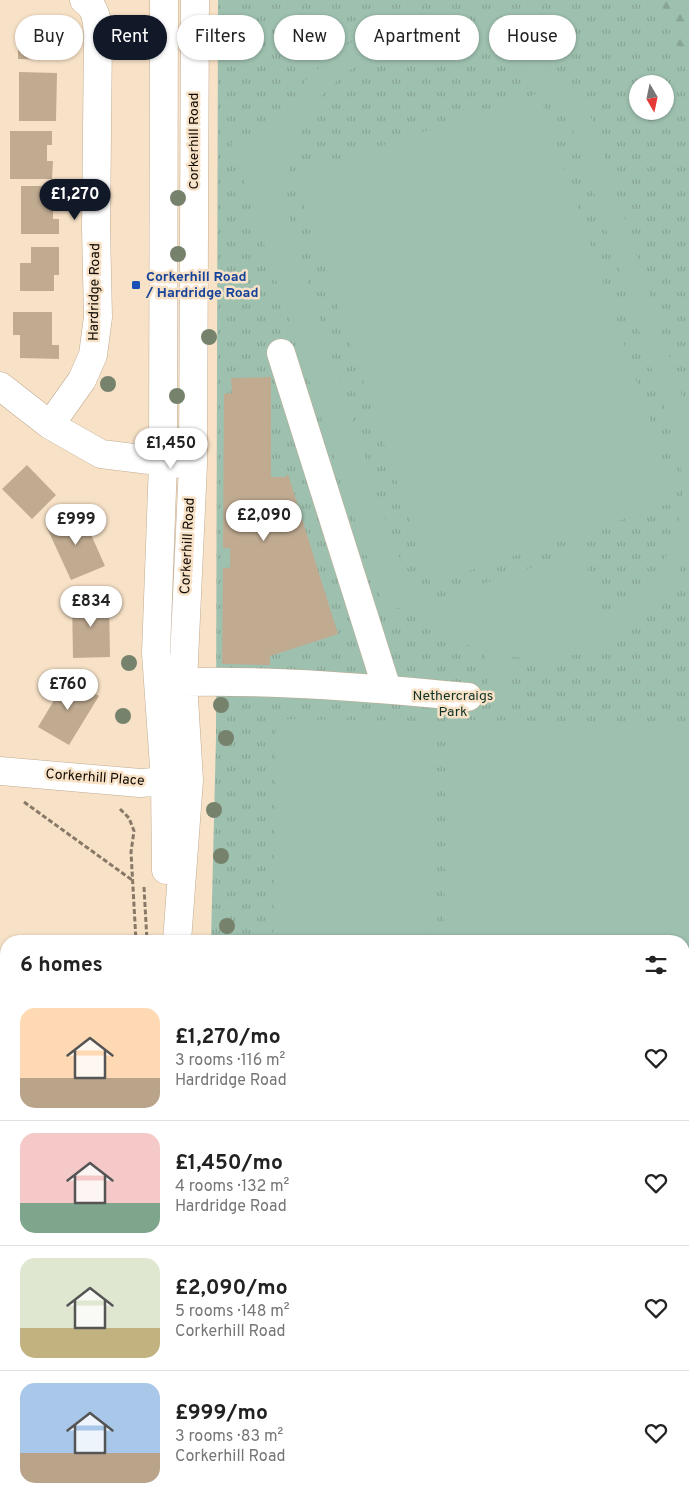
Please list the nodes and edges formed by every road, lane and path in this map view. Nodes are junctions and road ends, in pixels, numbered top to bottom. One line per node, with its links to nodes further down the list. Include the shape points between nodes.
1 (84, 0): 6 (street, Hardridge Road, via 97,17 98,36 98,317 94,355 82,380)
2 (164, 0): 7 (street, Corkerhill Road)
3 (195, 0): 8 (street, Corkerhill Road)
4 (281, 353): 10 (street)
5 (0, 386): 6 (street)
6 (50, 425): 7 (street, via 101,454)
7 (163, 463): 8 (street); 13 (street, Corkerhill Road, via 156,653)
8 (193, 465): 9 (street, Corkerhill Road)
9 (183, 682): 10 (street); 13 (street, Corkerhill Road)
10 (387, 689): 11 (street)
11 (468, 697)
12 (0, 771): 13 (street, Corkerhill Place, via 140,783)
13 (177, 780): 18 (street, Corkerhill Road); 19 (street, Corkerhill Road)
14 (22, 800): 16 (path)
15 (116, 806): 16 (path, via 129,818 134,831)
16 (132, 881): 17 (path)
17 (136, 935)
18 (167, 935)
19 (177, 935)

